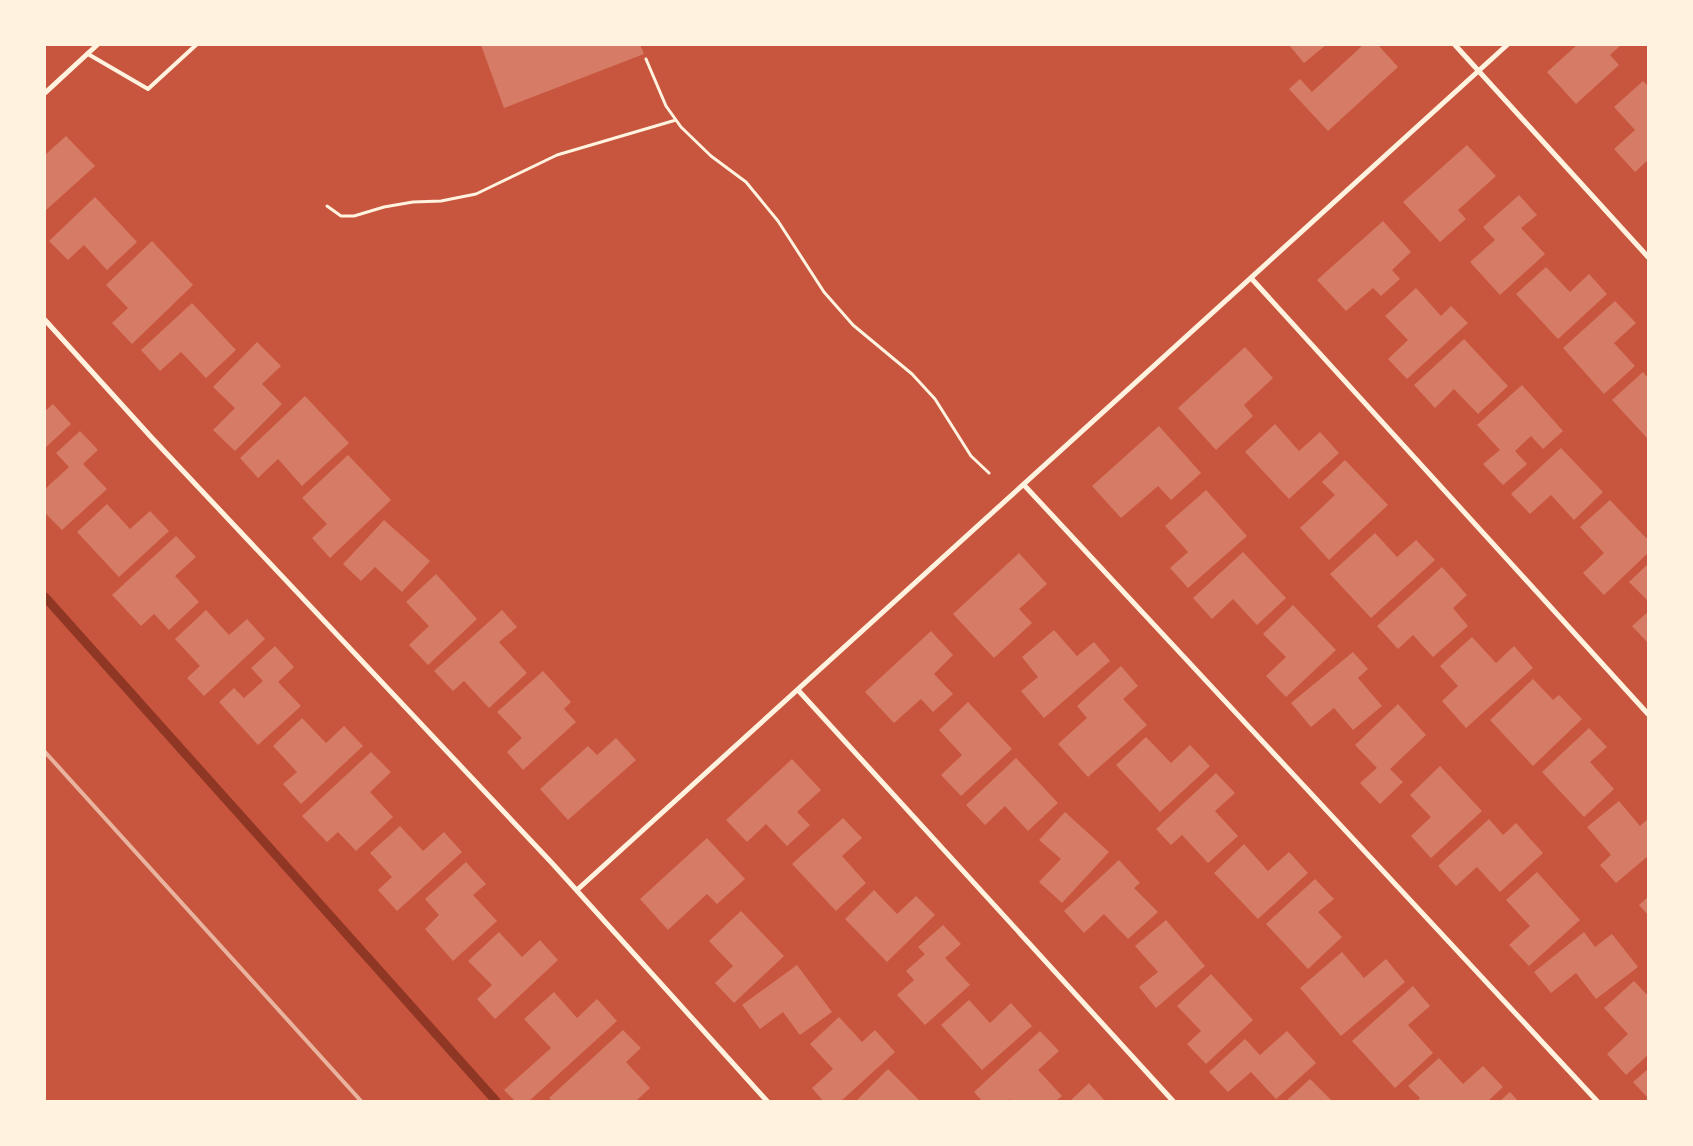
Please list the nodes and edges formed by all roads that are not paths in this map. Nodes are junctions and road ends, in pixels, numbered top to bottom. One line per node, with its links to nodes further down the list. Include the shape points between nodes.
1 (97, 45): 5 (street)
2 (196, 45): 5 (lane, via 148,89)
3 (1455, 45): 6 (street)
4 (1507, 45): 6 (street)
5 (88, 54): 7 (street)
6 (1480, 71): 8 (street); 9 (street)
7 (45, 93)
8 (1648, 257)
9 (1252, 278): 11 (street); 13 (street)
10 (45, 320): 14 (street, via 158,445)
11 (1024, 485): 12 (street); 17 (street)
12 (798, 690): 14 (street); 16 (street)
13 (1648, 714)
14 (577, 890): 15 (street)
15 (767, 1101)
16 (1173, 1101)
17 (1597, 1101)

